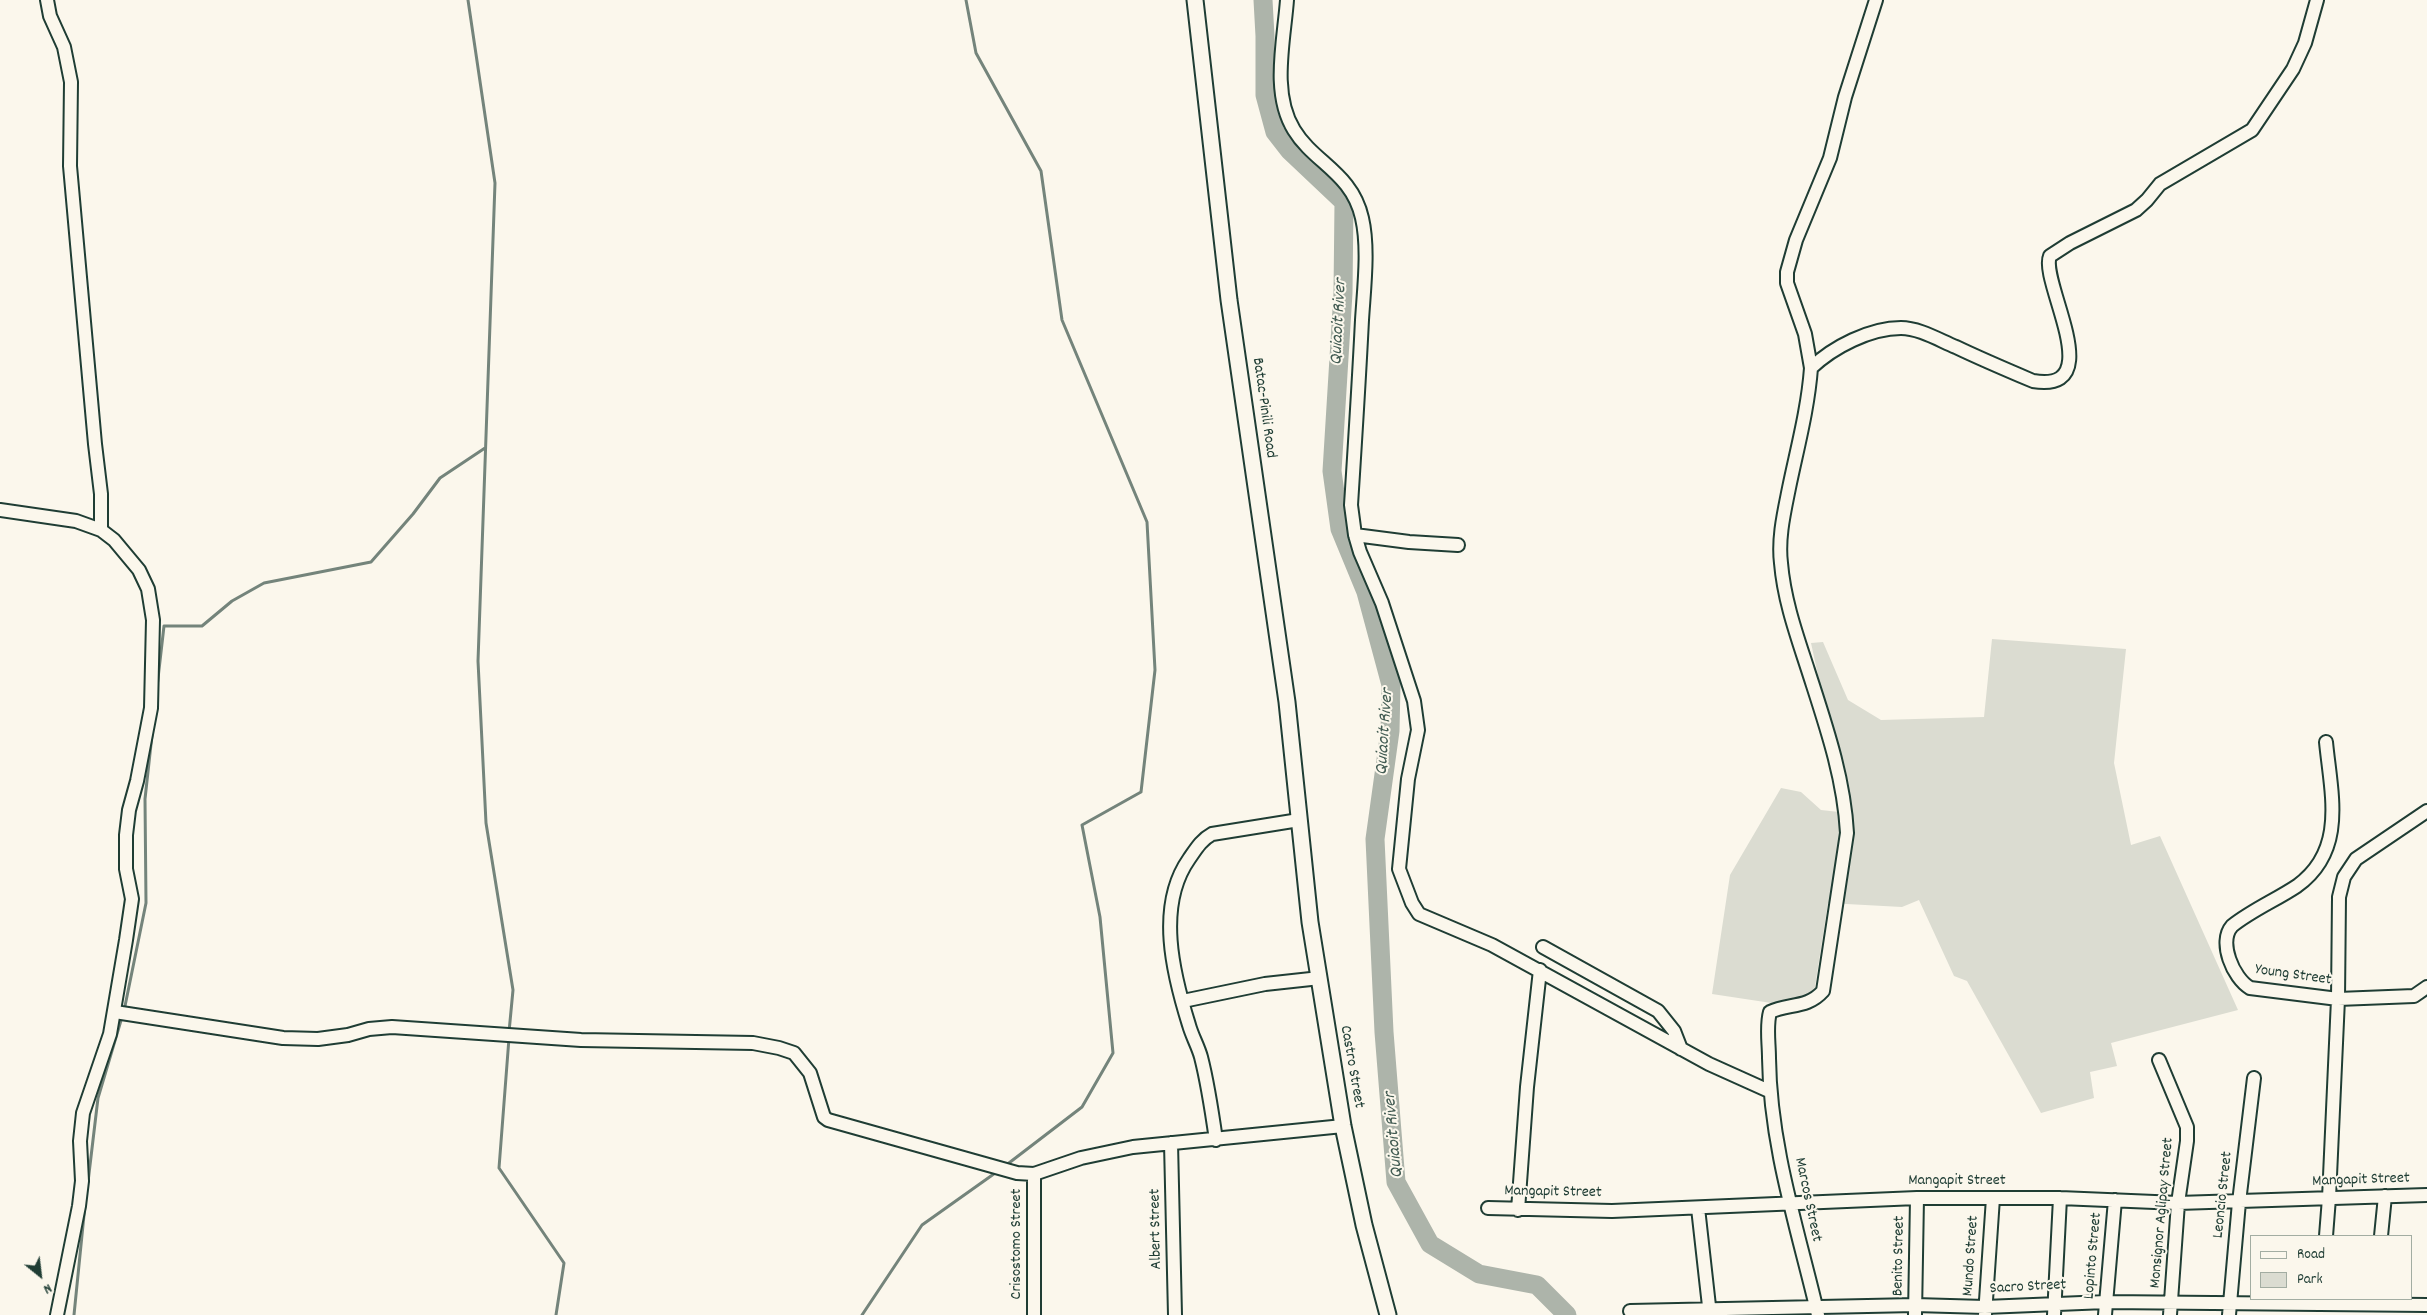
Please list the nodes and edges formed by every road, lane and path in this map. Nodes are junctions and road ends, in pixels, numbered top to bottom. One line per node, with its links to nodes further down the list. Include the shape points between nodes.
1 (46, 0): 8 (street, via 64,47 71,82 70,166 101,494)
2 (1195, 0): 13 (main road, Batac-Pinili Road, via 1229,300 1276,619)
3 (1288, 0): 9 (street, via 1281,90 1285,111 1294,131 1351,191 1363,220 1365,270 1351,505)
4 (1876, 0): 6 (street, via 1845,97 1830,158 1796,240 1787,272 1787,283 1805,334)
5 (2317, 0): 6 (street, via 2293,69 2252,130 2160,184 2136,210 2050,256 2049,273 2066,328 2068,353 2068,365 2057,381 2047,384 2033,381 1927,335 1902,328 1877,332 1844,344)
6 (1811, 368): 24 (street, Marcos Street, via 1783,518 1781,565 1793,623 1828,731 1846,811 1847,833 1823,991 1803,1005 1774,1010 1769,1014)
7 (0, 510): 8 (street, via 76,521)
8 (101, 530): 20 (street, via 114,540 139,570 148,589 154,620 151,708 126,835 126,869 132,899)
9 (1355, 535): 10 (street); 15 (street, via 1382,602 1414,701 1418,730 1408,779 1399,869 1406,891 1419,914 1492,945)
10 (1458, 545)
11 (2326, 742): 18 (street, Young Street, via 2333,820 2322,859 2311,875 2295,887 2232,926 2226,932 2225,942 2240,979 2250,988)
12 (2427, 811): 18 (street, via 2356,859 2344,876 2339,897)
13 (1299, 820): 16 (main road, Castro Street, via 1310,922); 19 (street, via 1212,834 1202,841 1182,869 1176,884 1171,934)
14 (1543, 946): 21 (street, via 1658,1011 1674,1031)
15 (1540, 970): 21 (street); 41 (street)
16 (1320, 978): 19 (street, via 1265,984); 25 (main road, Castro Street)
17 (2427, 987): 18 (street, via 2414,996)
18 (2338, 999): 34 (street, Young Street)
19 (1183, 1001): 26 (street, via 1207,1080)
20 (121, 1013): 28 (street, via 283,1038 348,1036 369,1029 392,1027 581,1040 753,1043 794,1053 810,1073 828,1120 974,1162); 56 (street, via 83,1113 79,1206)
21 (1682, 1049): 24 (street)
22 (2159, 1060): 38 (street, Monsignor Aglipay Street, via 2186,1127)
23 (2254, 1078): 36 (street, Leoncio Street)
24 (1770, 1092): 37 (street, Marcos Street)
25 (1343, 1126): 26 (street); 59 (main road, Castro Street, via 1364,1225)
26 (1216, 1140): 27 (street)
27 (1171, 1143): 28 (street, via 1105,1152); 58 (street, Albert Street)
28 (1034, 1174): 57 (street, Crisostomo Street)
29 (2427, 1195): 30 (street, Mangapit Street)
30 (2385, 1196): 34 (street, Mangapit Street); 43 (street)
31 (1916, 1198): 32 (street, Mangapit Street); 37 (street, Mangapit Street); 51 (street, Benito Street)
32 (1992, 1198): 33 (street, Mangapit Street); 54 (street, Mundo Street)
33 (2060, 1198): 35 (street, Mangapit Street); 48 (street)
34 (2329, 1198): 36 (street, Mangapit Street); 42 (street, Young Street)
35 (2115, 1200): 38 (street, Mangapit Street); 44 (street, Lopinto Street)
36 (2239, 1202): 38 (street, Mangapit Street); 50 (street, Leoncio Street)
37 (1788, 1203): 40 (street, Mangapit Street); 53 (street, Marcos Street)
38 (2178, 1203): 49 (street, Monsignor Aglipay Street)
39 (1488, 1208): 41 (street, Mangapit Street)
40 (1698, 1208): 41 (street, Mangapit Street); 55 (street)
41 (1518, 1210)
42 (2326, 1235)
43 (2382, 1235)
44 (2106, 1302): 48 (street, Sacro Street); 49 (street, Sacro Street); 60 (street, Lopinto Street)
45 (2427, 1305): 47 (street, Sacro Street)
46 (2319, 1306): 47 (street, Sacro Street); 50 (street, Sacro Street)
47 (2375, 1306)
48 (2055, 1309): 54 (street, Sacro Street)
49 (2170, 1309): 50 (street, Sacro Street)
50 (2230, 1309)
51 (1915, 1310): 53 (street, Sacro Street); 54 (street, Sacro Street)
52 (1630, 1311): 55 (street, Sacro Street)
53 (1817, 1311): 55 (street, Sacro Street)
54 (1985, 1311)
55 (1710, 1312)
56 (57, 1315)
57 (1034, 1315)
58 (1175, 1315)
59 (1388, 1315)
60 (2105, 1315)

